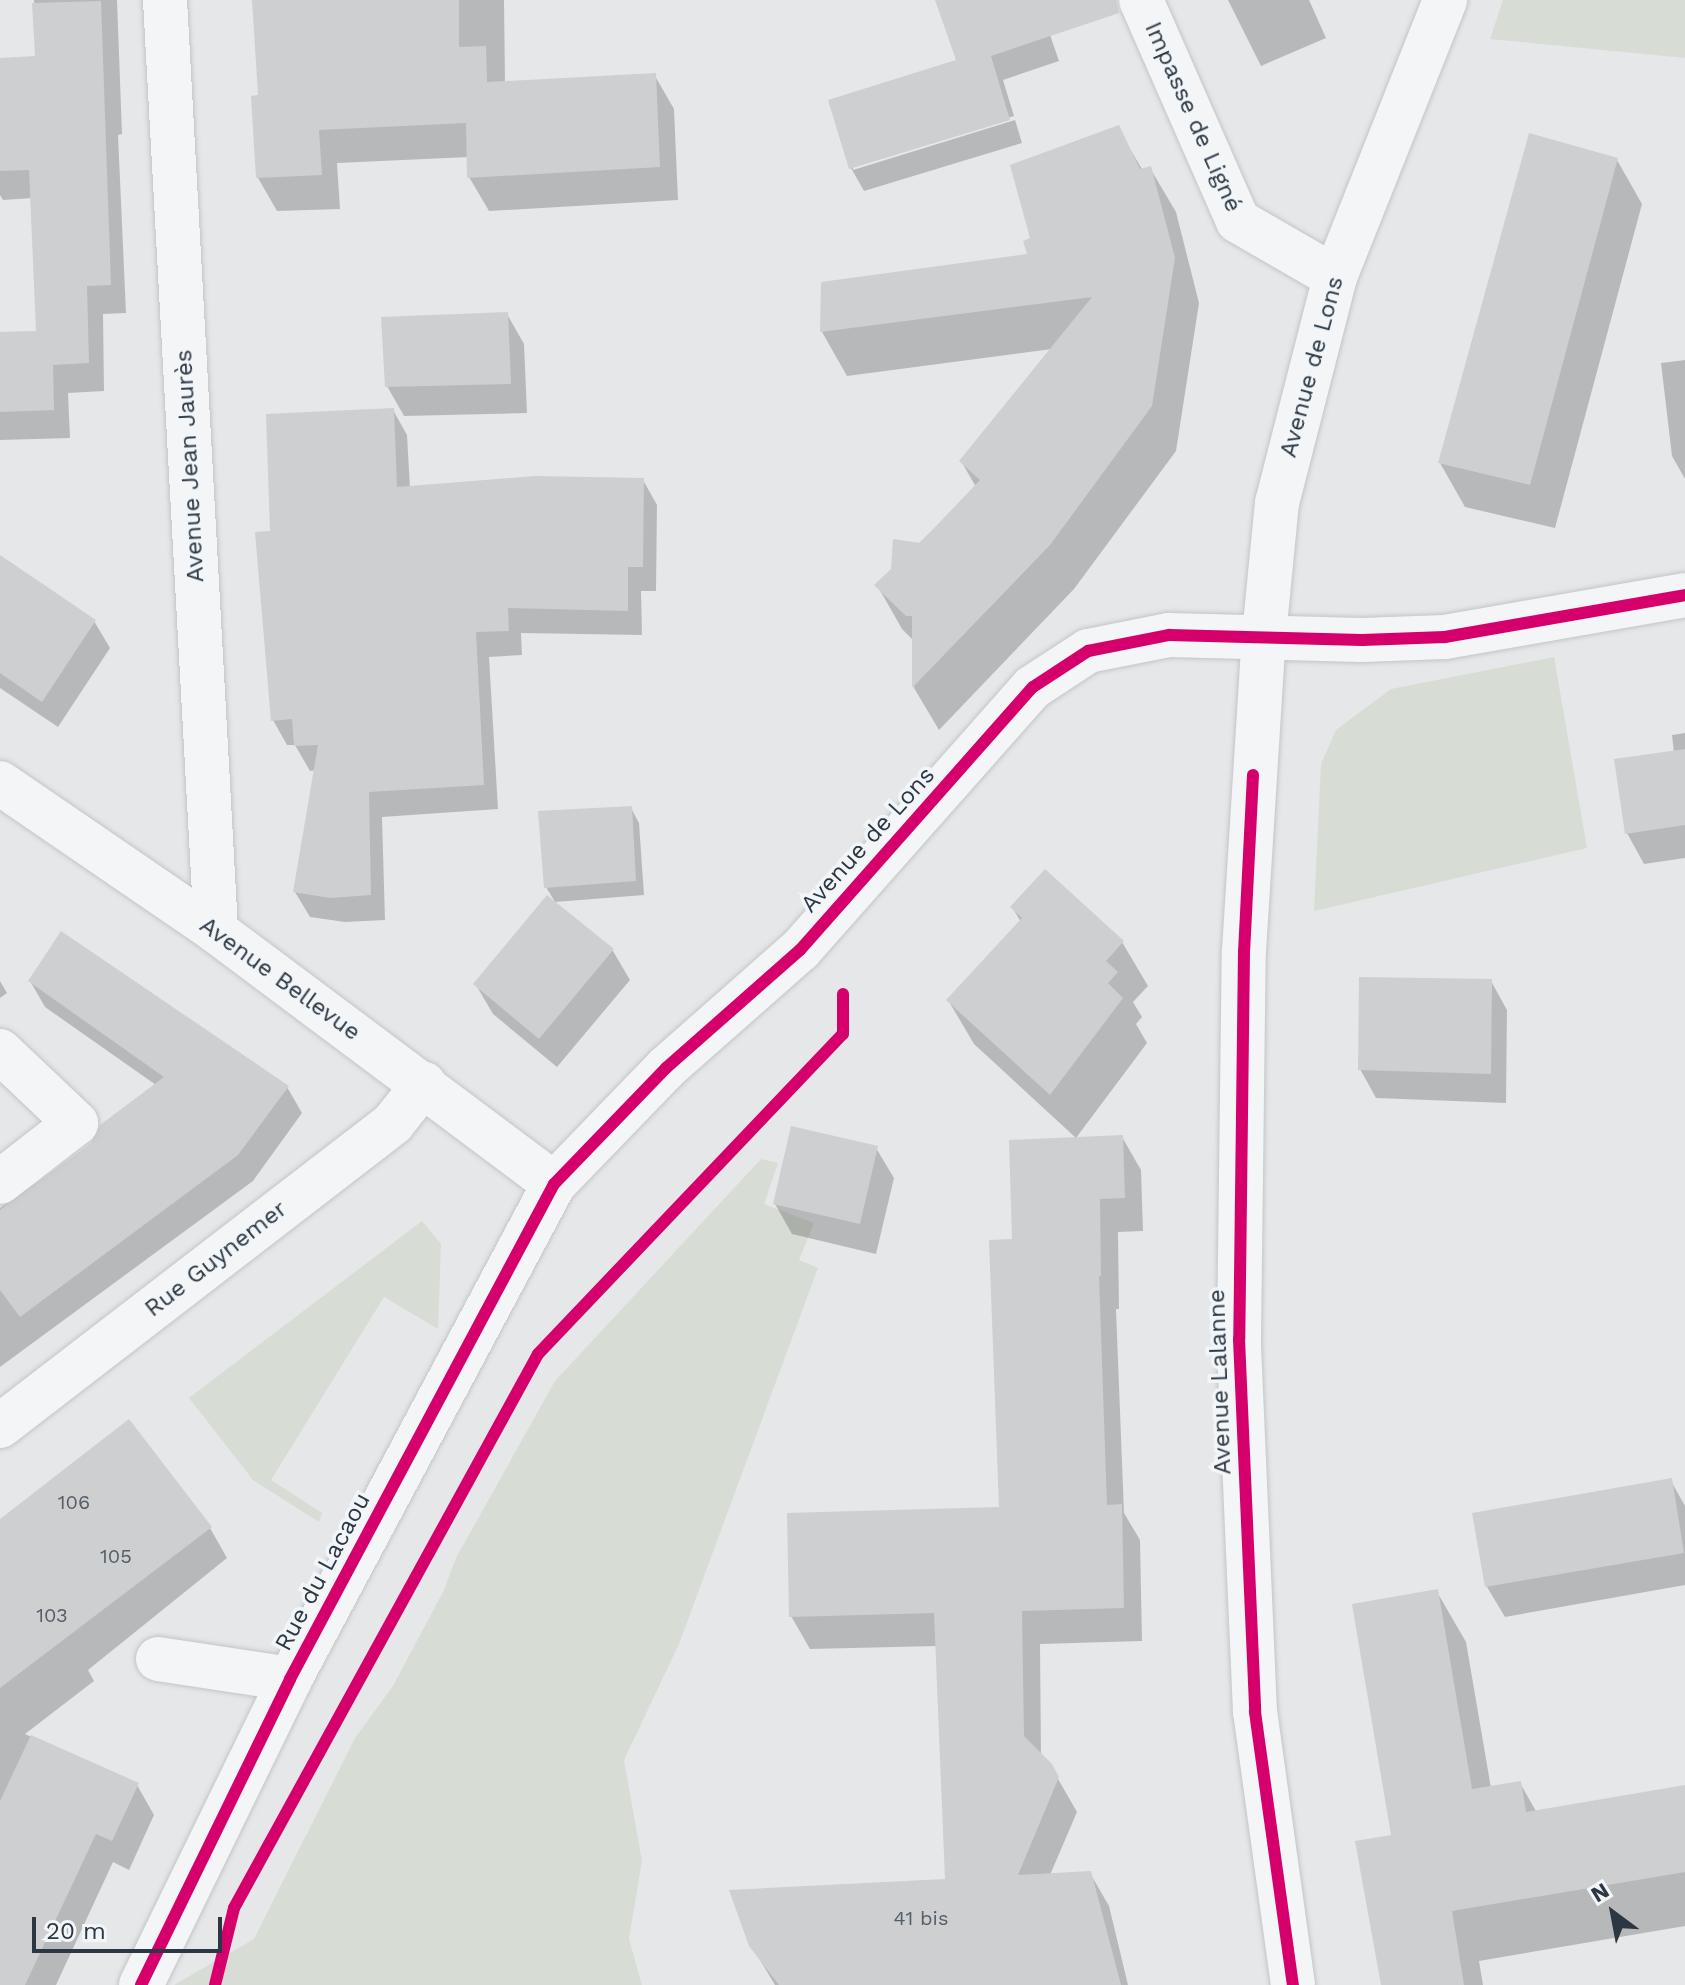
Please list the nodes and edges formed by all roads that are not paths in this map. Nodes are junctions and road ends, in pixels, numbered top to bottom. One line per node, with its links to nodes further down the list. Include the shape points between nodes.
1 (165, 0): 8 (street, Avenue Jean Jaurès)
2 (1141, 0): 4 (street, Impasse de Ligné, via 1238,221)
3 (1445, 0): 4 (street, Avenue de Lons)
4 (1335, 277): 6 (street, Avenue de Lons, via 1277,503)
5 (1685, 595): 6 (street, via 1445,637)
6 (1264, 635): 12 (street, Avenue de Lons, via 1169,635 1088,651 1033,687 800,950 666,1068); 17 (street, Avenue Lalanne, via 1244,951 1239,1339 1255,1712)
7 (0, 783): 8 (street, Avenue Bellevue)
8 (216, 931): 10 (street, Avenue Bellevue)
9 (0, 1051): 11 (street, via 76,1123)
10 (424, 1084): 12 (street, Avenue Bellevue); 13 (street, Rue Guynemer, via 393,1123)
11 (0, 1182)
12 (554, 1184): 15 (street, Rue du Lacaou)
13 (0, 1426)
14 (158, 1659): 15 (street)
15 (290, 1679): 16 (street, Rue du Lacaou)
16 (141, 1985)
17 (1293, 1985)

